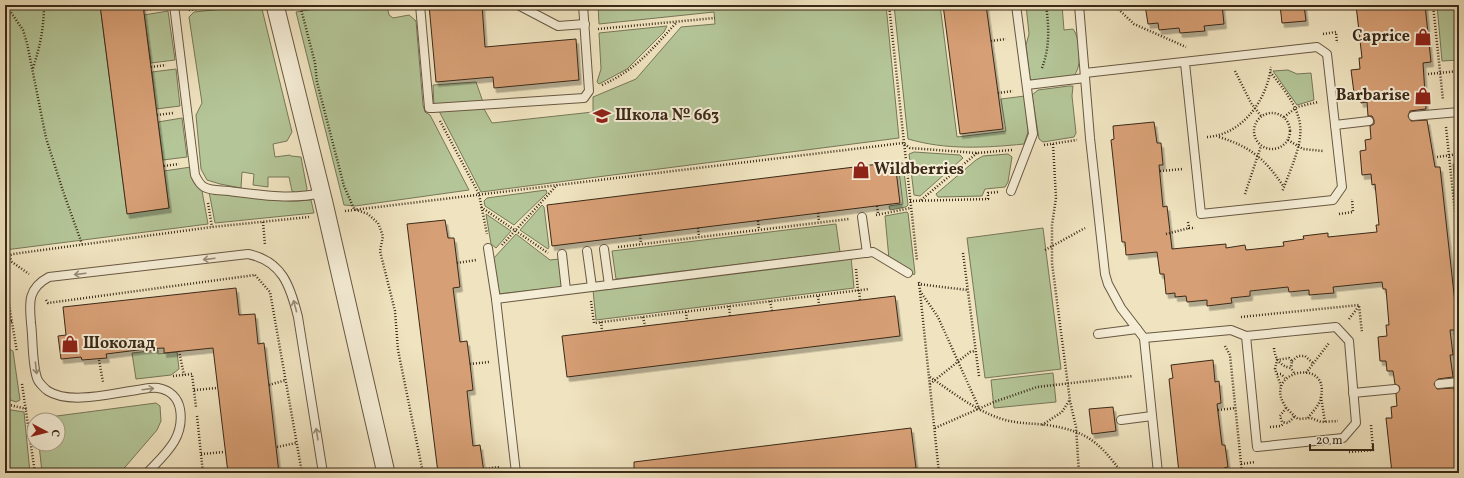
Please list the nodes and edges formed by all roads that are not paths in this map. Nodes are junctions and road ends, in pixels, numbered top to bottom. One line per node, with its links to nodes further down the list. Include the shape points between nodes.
1 (275, 5): 17 (street)
2 (420, 5): 8 (lane, via 429,108 584,98 590,91)
3 (518, 5): 8 (lane, via 558,26)
4 (583, 5): 8 (lane)
5 (1016, 5): 11 (lane)
6 (1080, 5): 10 (lane)
7 (174, 9): 17 (lane, via 195,174 199,182 205,187 258,195 289,197)
8 (585, 27)
9 (1185, 63): 10 (lane); 15 (lane, via 1199,59 1317,47 1328,54); 15 (lane, via 1201,214 1333,200 1342,187)
10 (1085, 75): 11 (lane); 29 (lane, via 1099,222 1108,284 1121,308)
11 (1030, 85): 16 (lane, via 1033,134)
12 (1459, 112): 13 (lane)
13 (1413, 116)
14 (1369, 121): 15 (lane)
15 (1335, 125)
16 (1011, 191)
17 (322, 193): 41 (street)
18 (862, 217): 22 (lane)
19 (488, 248): 28 (lane)
20 (604, 249): 25 (lane)
21 (587, 251): 26 (lane)
22 (867, 253): 24 (lane, via 873,252); 25 (lane)
23 (562, 254): 27 (lane)
24 (908, 273)
25 (609, 285): 26 (lane)
26 (591, 287): 27 (lane)
27 (566, 290): 28 (lane)
28 (496, 299): 42 (lane)
29 (1137, 329): 30 (lane); 32 (lane)
30 (1098, 334)
31 (1246, 336): 32 (lane, via 1232,330); 36 (lane, via 1336,327 1349,341); 36 (lane, via 1257,447 1343,438 1356,420)
32 (1144, 338): 37 (lane)
33 (1459, 382): 34 (lane)
34 (1439, 384)
35 (1395, 389): 36 (lane)
36 (1353, 393)
37 (1152, 416): 38 (lane); 43 (lane)
38 (1121, 420)
39 (147, 473): 40 (lane, one-way to 39, via 298,317 286,282 269,261 248,254 49,277 38,285 29,303 37,378 47,391 60,397 75,398 158,388 171,392 179,402 181,426 178,437)
40 (323, 473)
41 (386, 473)
42 (516, 473)
43 (1158, 473)

